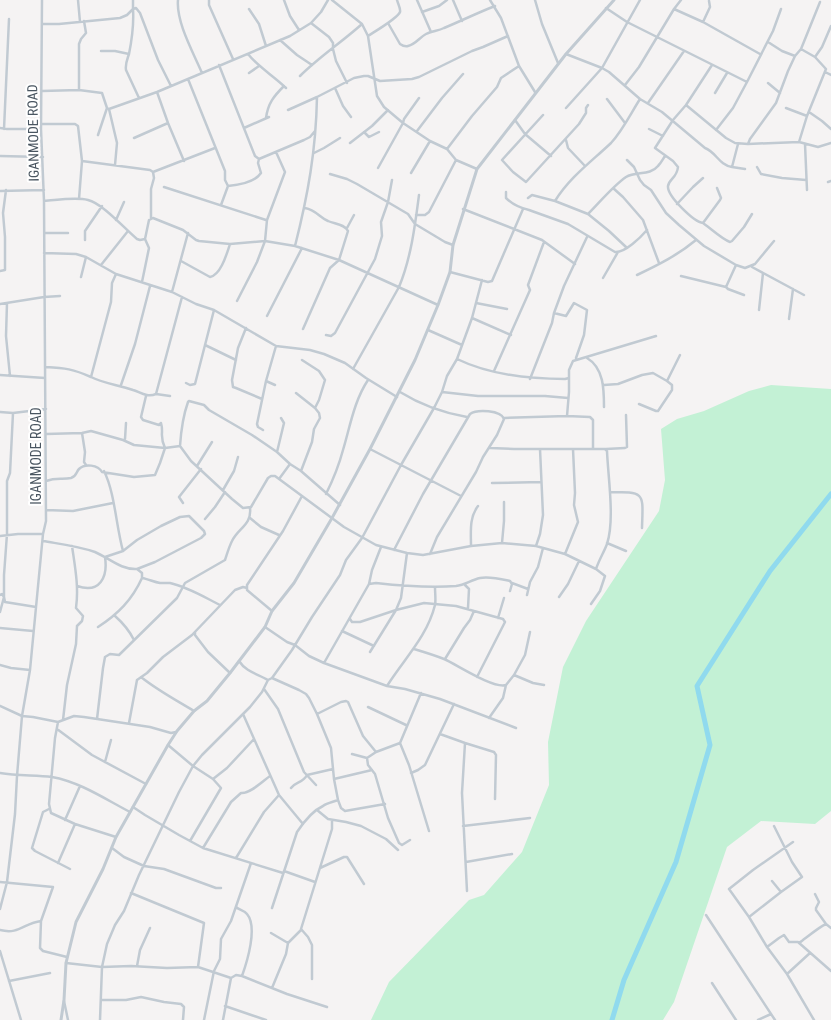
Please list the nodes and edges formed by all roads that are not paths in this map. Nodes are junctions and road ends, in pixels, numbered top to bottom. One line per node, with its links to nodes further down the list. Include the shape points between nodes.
1 (42, 0): 35 (street, IGANMODE ROAD)
2 (78, 0): 30 (street)
3 (133, 0): 22 (street)
4 (178, 0): 65 (street, via 181,23)
5 (209, 0): 56 (street)
6 (284, 0): 38 (street)
7 (328, 0): 33 (street)
8 (332, 0): 36 (street)
9 (397, 0): 34 (street, via 400,11)
10 (417, 0): 26 (street)
11 (447, 0): 26 (street)
12 (453, 0): 29 (street)
13 (490, 0): 20 (street)
14 (535, 0): 57 (street)
15 (614, 0): 21 (street)
16 (640, 0): 31 (street)
17 (681, 0): 24 (street)
18 (709, 1): 32 (street, via 710,9)
19 (820, 2): 47 (street)
20 (495, 6): 29 (street); 41 (street)
21 (606, 8): 31 (street); 52 (street)
22 (133, 9): 28 (street, via 124,17); 50 (street, via 134,25); 77 (street, via 136,8 140,13)
23 (249, 9): 45 (street, via 259,24)
24 (674, 9): 32 (street); 42 (street)
25 (781, 9): 44 (street)
26 (422, 12): 39 (street)
27 (9, 20): 110 (street)
28 (84, 21): 30 (street); 79 (street, via 86,33 78,44)
29 (462, 21): 39 (street)
30 (80, 22): 35 (street)
31 (627, 22): 42 (street); 63 (street)
32 (703, 22): 53 (street)
33 (311, 23): 38 (street); 46 (street, via 333,43)
34 (388, 23): 39 (street, via 402,46 410,46); 40 (street)
35 (42, 24): 80 (street, IGANMODE ROAD)
36 (362, 24): 40 (street); 46 (street)
37 (831, 26): 55 (street)
38 (299, 30): 43 (street)
39 (431, 32)
40 (368, 36): 71 (street)
41 (508, 36): 62 (street); 71 (street, via 419,77 389,81)
42 (657, 37): 49 (street); 76 (street)
43 (280, 40): 45 (street); 59 (street)
44 (768, 42): 53 (street); 54 (street)
45 (266, 46): 51 (street)
46 (332, 49): 59 (street); 74 (street)
47 (801, 49): 54 (street); 55 (street)
48 (100, 51): 50 (street)
49 (684, 51): 60 (street); 90 (street)
50 (129, 54): 86 (street, via 125,66)
51 (248, 54): 56 (street); 61 (street)
52 (566, 54): 57 (street); 63 (street)
53 (760, 54): 73 (street)
54 (795, 56): 84 (street)
55 (815, 57): 64 (street, via 825,66)
56 (233, 59): 58 (street)
57 (558, 63): 82 (street)
58 (219, 65): 65 (street); 109 (street)
59 (312, 65): 70 (street)
60 (712, 65): 67 (street); 92 (street)
61 (260, 66): 66 (street); 109 (street, via 285,87 271,99 267,109 268,117)
62 (519, 66): 82 (street); 133 (street, via 501,78 497,87)
63 (602, 68): 76 (street); 93 (street)
64 (825, 72): 69 (street); 98 (street)
65 (202, 73): 72 (street)
66 (250, 73)
67 (728, 73): 73 (street); 83 (street)
68 (463, 74): 116 (street)
69 (831, 75)
70 (300, 76)
71 (374, 78): 74 (street, via 364,76); 97 (street, via 377,96)
72 (188, 79): 77 (street); 132 (street)
73 (747, 82): 114 (street, via 733,108)
74 (346, 83): 78 (street)
75 (768, 83): 84 (street)
76 (625, 85): 89 (street)
77 (171, 86): 81 (street)
78 (335, 88): 85 (street); 101 (street)
79 (79, 90): 80 (street); 95 (street, via 102,93)
80 (42, 91): 107 (street, IGANMODE ROAD)
81 (157, 92): 86 (street); 104 (street)
82 (535, 92): 102 (street)
83 (715, 93)
84 (780, 93): 130 (street, via 776,104)
85 (317, 97): 96 (street); 115 (street)
86 (139, 98): 95 (street)
87 (419, 98): 105 (street)
88 (607, 99): 106 (street)
89 (640, 99): 90 (street); 106 (street)
90 (648, 104): 103 (street)
91 (588, 105): 124 (street, via 579,124)
92 (686, 105): 103 (street); 114 (street)
93 (566, 108)
94 (786, 108): 100 (street)
95 (108, 109): 120 (street); 145 (street, via 118,143)
96 (288, 110)
97 (388, 110): 105 (street); 117 (street)
98 (809, 112): 100 (street); 113 (street)
99 (543, 114): 119 (street)
100 (807, 116): 126 (street)
101 (351, 117)
102 (515, 120): 119 (street); 150 (street)
103 (673, 120): 121 (street); 147 (street, via 722,163)
104 (168, 123): 122 (street); 144 (street)
105 (403, 123): 116 (street); 149 (street)
106 (625, 123): 146 (street, via 612,141)
107 (42, 124): 111 (street, IGANMODE ROAD); 143 (street, via 78,125)
108 (0, 128): 110 (street)
109 (244, 128): 140 (street, via 255,156)
110 (4, 129): 111 (street)
111 (41, 129): 137 (street, IGANMODE ROAD)
112 (649, 129): 121 (street)
113 (831, 129)
114 (716, 130): 129 (street)
115 (315, 131): 134 (street, via 310,137); 135 (street)
116 (417, 131): 125 (street)
117 (364, 132): 118 (street, via 369,137); 127 (street)
118 (379, 132)
119 (525, 134): 138 (street); 138 (street, via 502,160 513,172 526,182)
120 (98, 135)
121 (663, 136): 139 (street, via 655,148)
122 (134, 138)
123 (340, 138): 135 (street)
124 (566, 139): 138 (street); 146 (street, via 568,148)
125 (430, 141): 133 (street); 153 (street)
126 (799, 142): 130 (street); 131 (street)
127 (350, 143)
128 (831, 143): 131 (street, via 818,147)
129 (738, 144): 130 (street); 147 (street)
130 (748, 144)
131 (805, 144): 158 (street)
132 (215, 148): 144 (street); 159 (street, via 225,171)
133 (447, 149): 141 (street)
134 (276, 152): 140 (street); 187 (street, via 285,172)
135 (314, 153): 178 (street)
136 (0, 156): 137 (street)
137 (43, 156): 164 (street, IGANMODE ROAD)
138 (551, 156)
139 (665, 156): 154 (street, via 654,170); 176 (street, via 678,167 668,186)
140 (259, 159): 159 (street, via 260,175 244,183)
141 (456, 160): 150 (street); 184 (street, via 429,212 425,215)
142 (627, 160): 154 (street)
143 (82, 161): 145 (street); 170 (street)
144 (184, 161): 152 (street)
145 (115, 165): 152 (street)
146 (585, 166): 172 (street, via 562,189)
147 (732, 167): 151 (street)
148 (757, 167): 158 (street, via 761,174)
149 (378, 168)
150 (476, 169): 179 (street)
151 (745, 169)
152 (153, 172): 185 (street)
153 (411, 173)
154 (637, 173): 161 (street, via 627,176); 200 (street, via 666,213)
155 (330, 174): 174 (street, via 347,179)
156 (703, 178): 176 (street)
157 (392, 180): 174 (street)
158 (806, 180): 165 (street)
159 (228, 186): 175 (street)
160 (164, 187): 175 (street)
161 (613, 188): 181 (street); 192 (street, via 638,213)
162 (717, 188): 188 (street, via 721,199)
163 (6, 190): 164 (street); 166 (street); 219 (street, via 3,213 6,261 5,270)
164 (44, 190): 171 (street, IGANMODE ROAD)
165 (807, 190)
166 (0, 191)
167 (506, 192): 180 (street, via 507,200)
168 (419, 195): 184 (street)
169 (528, 198): 172 (street, via 532,195)
170 (79, 199): 171 (street); 177 (street)
171 (44, 201): 194 (street, IGANMODE ROAD)
172 (556, 201): 181 (street)
173 (124, 202): 186 (street)
174 (388, 202): 189 (street, via 408,214); 220 (street, via 381,222 382,236)
175 (221, 204): 187 (street)
176 (677, 204): 188 (street, via 698,222)
177 (102, 206): 186 (street); 199 (street, via 85,231)
178 (305, 208): 190 (street, via 313,210 327,221); 206 (street)
179 (463, 209): 191 (street); 205 (street)
180 (523, 209): 191 (street); 197 (street, via 568,224)
181 (588, 214): 208 (street)
182 (752, 214): 188 (street, via 731,242)
183 (354, 215): 190 (street)
184 (416, 215): 189 (street)
185 (151, 218): 196 (street); 198 (street)
186 (116, 220): 193 (street)
187 (266, 220): 201 (street)
188 (703, 223)
189 (415, 224): 205 (street); 231 (street, via 410,256)
190 (347, 228): 212 (street, via 348,233)
191 (514, 229): 203 (street); 228 (street, via 492,280)
192 (647, 230): 208 (street); 214 (street)
193 (128, 231): 198 (street, via 137,239); 216 (street)
194 (45, 233): 195 (street); 210 (street, IGANMODE ROAD)
195 (68, 233)
196 (188, 233): 204 (street, via 196,240); 213 (street)
197 (587, 236): 209 (street); 215 (street)
198 (146, 239): 229 (street, via 149,248)
199 (85, 240)
200 (696, 240): 214 (street, via 683,251); 217 (street)
201 (265, 241): 204 (street); 206 (street); 240 (street)
202 (774, 241): 218 (street)
203 (544, 242): 215 (street); 256 (street, via 528,285 530,290)
204 (230, 244): 213 (street, via 224,262 212,277)
205 (453, 245): 221 (street)
206 (295, 246): 207 (street)
207 (302, 248): 212 (street); 249 (street)
208 (626, 248): 209 (street)
209 (618, 252): 227 (street)
210 (44, 253): 211 (street, via 76,254); 238 (street, IGANMODE ROAD)
211 (86, 257): 216 (street); 226 (street)
212 (339, 260): 220 (street); 253 (street, via 330,268)
213 (181, 261): 234 (street)
214 (659, 263): 224 (street)
215 (575, 264): 248 (street)
216 (101, 265): 223 (street)
217 (736, 265): 218 (street, via 741,268); 232 (street)
218 (752, 266): 222 (street)
219 (0, 271)
220 (368, 272): 231 (street); 255 (street, via 335,333 331,336)
221 (450, 272): 228 (street); 244 (street)
222 (763, 273): 233 (street); 247 (street)
223 (116, 274): 229 (street); 272 (street)
224 (637, 275)
225 (681, 276): 232 (street)
226 (81, 277)
227 (603, 278)
228 (482, 280): 243 (street)
229 (142, 282): 230 (street)
230 (150, 286): 234 (street); 280 (street)
231 (399, 287): 244 (street); 268 (street)
232 (726, 287): 235 (street)
233 (793, 289): 236 (street); 251 (street)
234 (172, 292): 239 (street)
235 (744, 295)
236 (804, 295)
237 (60, 296): 238 (street)
238 (44, 297): 241 (street); 267 (street, IGANMODE ROAD)
239 (182, 297): 246 (street); 286 (street)
240 (237, 301)
241 (7, 303): 242 (street); 271 (street, via 6,336)
242 (0, 304)
243 (476, 304): 245 (street); 250 (street)
244 (438, 305): 254 (street)
245 (508, 309)
246 (214, 310): 252 (street); 258 (street)
247 (759, 310)
248 (554, 313): 264 (street, via 566,316 574,303 587,310 584,335); 275 (street)
249 (267, 316)
250 (472, 318): 256 (street); 259 (street)
251 (789, 319)
252 (246, 328): 260 (street); 265 (street)
253 (303, 329)
254 (427, 330): 259 (street); 283 (street)
255 (326, 335)
256 (511, 335): 269 (street)
257 (656, 336): 262 (street)
258 (204, 345): 265 (street); 279 (street, via 195,384)
259 (462, 345): 263 (street)
260 (276, 346): 268 (street, via 317,352); 277 (street)
261 (680, 355): 278 (street)
262 (587, 357): 264 (street); 282 (street, via 595,364)
263 (457, 359): 269 (street); 284 (street, via 447,376)
264 (576, 359): 274 (street, via 570,365)
265 (236, 360): 291 (street, via 233,387)
266 (302, 360): 294 (street, via 319,371 325,379)
267 (46, 367): 272 (street, via 68,368); 273 (street, IGANMODE ROAD)
268 (353, 369): 276 (street)
269 (494, 371): 275 (street)
270 (0, 375): 271 (street)
271 (10, 376): 273 (street)
272 (91, 377): 280 (street)
273 (45, 378): 296 (street, IGANMODE ROAD)
274 (569, 378): 275 (street); 290 (street)
275 (530, 379)
276 (368, 380): 289 (street); 334 (street, via 352,417 343,452)
277 (266, 381): 281 (street); 291 (street)
278 (667, 381): 282 (street, via 653,373 618,384); 292 (street, via 672,385 672,390 658,411)
279 (186, 384)
280 (121, 385): 287 (street)
281 (275, 385)
282 (604, 385): 293 (street)
283 (400, 392): 289 (street); 295 (street)
284 (442, 392): 290 (street, via 478,396); 295 (street)
285 (296, 393): 294 (street)
286 (156, 394): 287 (street); 288 (street)
287 (146, 396): 311 (street, via 141,418 159,425 161,423 161,440)
288 (170, 396)
289 (397, 397): 314 (street)
290 (568, 398): 300 (street)
291 (262, 399): 305 (street, via 257,424)
292 (639, 404)
293 (604, 407)
294 (315, 408): 326 (street, via 320,418)
295 (434, 408): 301 (street); 322 (street)
296 (46, 409): 298 (street); 307 (street, IGANMODE ROAD)
297 (0, 412): 298 (street)
298 (13, 413): 348 (street, via 10,473 7,481)
299 (626, 415): 317 (street, via 627,447)
300 (566, 416): 303 (street); 313 (street, via 593,419)
301 (467, 417): 303 (street, via 476,411 497,412); 329 (street)
302 (281, 418): 318 (street, via 284,423)
303 (504, 418): 312 (street)
304 (126, 423): 308 (street)
305 (262, 430)
306 (82, 433): 307 (street); 308 (street, via 91,431); 321 (street)
307 (46, 434): 328 (street, IGANMODE ROAD)
308 (123, 440): 311 (street, via 134,445)
309 (212, 442): 323 (street)
310 (180, 446): 311 (street); 318 (street, via 180,432 189,401 204,405); 323 (street)
311 (165, 448): 325 (street, via 154,475 134,477)
312 (490, 448): 315 (street); 336 (street)
313 (593, 448): 316 (street); 317 (street)
314 (370, 449): 322 (street); 340 (street)
315 (540, 449): 316 (street); 330 (street)
316 (573, 449): 366 (street, via 574,505 578,522)
317 (605, 449): 333 (street)
318 (277, 452): 320 (street)
319 (238, 457): 332 (street)
320 (290, 464): 326 (street); 327 (street)
321 (86, 465): 325 (street); 328 (street, via 71,478 54,478)
322 (401, 465): 329 (street); 352 (street)
323 (197, 466): 324 (street)
324 (201, 469): 332 (street); 339 (street, via 179,497)
325 (104, 471): 338 (street, via 109,482)
326 (301, 471): 334 (street)
327 (279, 478): 335 (street); 342 (street, via 268,478)
328 (46, 481): 343 (street, IGANMODE ROAD)
329 (431, 481): 336 (street); 361 (street)
330 (541, 482): 331 (street); 358 (street, via 543,515)
331 (492, 483)
332 (224, 491): 342 (street, via 243,508); 346 (street)
333 (610, 492): 347 (street, via 633,492 640,496); 355 (street)
334 (326, 494): 340 (street)
335 (302, 496): 345 (street); 350 (street)
336 (461, 496): 365 (street)
337 (504, 502): 354 (street)
338 (112, 503): 343 (street, via 74,511); 362 (street)
339 (183, 503)
340 (340, 505): 345 (street)
341 (478, 506): 357 (street, via 471,521)
342 (250, 508): 344 (street)
343 (46, 510): 349 (street, IGANMODE ROAD)
344 (250, 518): 350 (street, via 261,527); 378 (street, via 232,540 225,560 185,583)
345 (332, 518): 352 (street); 393 (street, via 294,583)
346 (205, 519)
347 (642, 528)
348 (7, 534): 349 (street); 351 (street); 384 (street)
349 (43, 534): 353 (street, IGANMODE ROAD)
350 (279, 535): 379 (street)
351 (0, 536)
352 (362, 538): 359 (street); 407 (street)
353 (43, 541): 356 (street); 390 (street, IGANMODE ROAD)
354 (502, 543): 357 (street); 358 (street)
355 (607, 543): 363 (street); 370 (street)
356 (72, 546): 367 (street); 375 (street)
357 (471, 546): 365 (street)
358 (536, 546): 360 (street)
359 (381, 547): 361 (street); 373 (street)
360 (543, 548): 366 (street); 380 (street)
361 (394, 550): 364 (street)
362 (123, 551): 367 (street); 369 (street, via 160,526 180,517 189,516 204,531 202,538)
363 (626, 551)
364 (408, 553): 365 (street); 376 (street)
365 (430, 554)
366 (565, 554): 368 (street)
367 (105, 557): 369 (street, via 120,566); 375 (street, via 104,578 97,586)
368 (579, 561): 370 (street); 385 (street, via 568,584)
369 (137, 569): 371 (street)
370 (596, 569): 388 (street, via 605,576 600,591)
371 (142, 578): 378 (street); 396 (street, via 135,592)
372 (512, 583): 374 (street, via 508,580 486,577); 380 (street); 381 (street)
373 (369, 584): 376 (street); 398 (street)
374 (464, 584): 377 (street); 391 (street, via 469,589)
375 (77, 586): 436 (street, via 76,608 83,616 77,626)
376 (403, 586): 377 (street); 392 (street)
377 (435, 587): 387 (street)
378 (183, 588): 389 (street); 406 (street, via 177,598)
379 (247, 588): 389 (street, via 239,588); 393 (street)
380 (528, 589): 383 (street)
381 (510, 590)
382 (0, 594): 384 (street)
383 (527, 595)
384 (4, 597): 390 (street, via 5,602); 395 (street)
385 (558, 597)
386 (504, 598): 397 (street)
387 (435, 604): 391 (street); 392 (street, via 424,603); 409 (street, via 427,627)
388 (591, 604)
389 (220, 605): 404 (street)
390 (36, 607): 402 (street, IGANMODE ROAD)
391 (468, 608): 394 (street)
392 (396, 610): 398 (street, via 356,622); 408 (street)
393 (272, 611): 400 (street)
394 (474, 611): 397 (street); 411 (street)
395 (0, 612)
396 (115, 616): 399 (street); 406 (street, via 124,623)
397 (498, 618): 419 (street, via 505,622)
398 (350, 619): 403 (street)
399 (98, 626)
400 (265, 627): 407 (street, via 286,642); 412 (street)
401 (0, 628): 402 (street)
402 (34, 631): 415 (street, IGANMODE ROAD)
403 (342, 631): 408 (street); 413 (street)
404 (195, 632): 416 (street, via 208,652); 418 (street)
405 (530, 632): 417 (street, via 525,655)
406 (134, 640): 435 (street, via 119,655 110,654 104,659)
407 (295, 645): 413 (street, via 308,656); 420 (street)
408 (374, 646): 410 (street)
409 (414, 649): 411 (street); 424 (street)
410 (370, 652)
411 (445, 660): 419 (street)
412 (239, 661): 416 (street); 421 (street, via 243,667)
413 (324, 663): 424 (street)
414 (0, 665): 415 (street)
415 (30, 670): 433 (street, IGANMODE ROAD)
416 (230, 673): 430 (street, via 207,701)
417 (514, 675): 422 (street); 423 (street)
418 (141, 677): 430 (street); 438 (street, via 137,680)
419 (477, 677): 422 (street, via 501,686)
420 (272, 678): 421 (street); 432 (street, via 306,694)
421 (268, 680): 425 (street)
422 (506, 685): 434 (street, via 503,698)
423 (544, 685)
424 (386, 686): 426 (street)
425 (264, 689): 431 (street); 458 (street, via 278,710)
426 (421, 693): 427 (street); 439 (street)
427 (454, 704): 434 (street); 443 (street)
428 (0, 706): 433 (street)
429 (368, 707): 439 (street)
430 (194, 711): 442 (street)
431 (243, 714): 444 (street); 453 (street)
432 (317, 714): 449 (street, via 340,702 348,702 363,736); 454 (street, via 331,748)
433 (22, 716): 437 (street); 459 (street, IGANMODE ROAD)
434 (489, 718): 441 (street)
435 (97, 719): 436 (street, via 74,716); 438 (street)
436 (63, 720): 437 (street)
437 (58, 722): 440 (street)
438 (129, 723): 442 (street, via 171,733)
439 (406, 725): 446 (street)
440 (57, 728): 452 (street); 461 (street)
441 (516, 728)
442 (177, 731): 448 (street)
443 (440, 734): 447 (street); 457 (street, via 425,765)
444 (254, 739): 460 (street); 462 (street)
445 (111, 740): 452 (street)
446 (400, 743): 449 (street); 457 (street)
447 (465, 743): 469 (street, via 494,752 496,755); 484 (street, via 462,779)
448 (168, 745): 453 (street); 464 (street)
449 (376, 752): 451 (street)
450 (352, 754): 451 (street)
451 (367, 758): 455 (street, via 368,766)
452 (105, 762): 464 (street)
453 (193, 766): 462 (street); 483 (street)
454 (333, 769): 458 (street); 463 (street)
455 (372, 770): 463 (street); 471 (street)
456 (0, 773): 459 (street)
457 (411, 773): 486 (street)
458 (307, 775): 465 (street); 467 (street)
459 (16, 776): 461 (street); 506 (street, IGANMODE ROAD, via 15,814)
460 (270, 776): 468 (street); 492 (street, via 234,799)
461 (51, 777): 466 (street); 473 (street)
462 (213, 779): 489 (street, via 221,788)
463 (334, 779): 470 (street)
464 (146, 784): 472 (street)
465 (316, 785)
466 (80, 786): 476 (street); 479 (street)
467 (291, 788)
468 (279, 795): 482 (street); 496 (street, via 264,812)
469 (495, 799)
470 (338, 800): 471 (street, via 340,808 345,811); 474 (street)
471 (384, 804): 488 (street, via 400,844)
472 (133, 807): 476 (street); 483 (street)
473 (49, 808): 475 (street); 477 (street)
474 (317, 810): 480 (street); 482 (street)
475 (45, 811): 477 (street); 498 (street, via 32,848)
476 (130, 812): 487 (street)
477 (51, 813): 479 (street)
478 (530, 818): 484 (street)
479 (65, 820): 481 (street)
480 (332, 821): 494 (street, via 361,826 386,839); 502 (street)
481 (75, 824): 487 (street); 498 (street)
482 (303, 824): 503 (street, via 297,832)
483 (164, 825): 489 (street); 500 (street)
484 (463, 826): 497 (street)
485 (774, 826): 493 (street)
486 (429, 831)
487 (116, 837): 491 (street)
488 (410, 840)
489 (190, 841): 492 (street)
490 (793, 842): 493 (street)
491 (112, 848): 500 (street); 531 (street, via 76,922)
492 (203, 848): 496 (street)
493 (784, 848): 511 (street, via 802,877); 518 (street, via 729,889)
494 (398, 850)
495 (512, 854): 497 (street)
496 (236, 858): 499 (street)
497 (466, 862): 510 (street)
498 (58, 863): 501 (street)
499 (251, 863): 503 (street); 514 (street)
500 (144, 866): 509 (street, via 164,869 196,882); 512 (street)
501 (70, 868)
502 (320, 868): 507 (street); 508 (street, via 347,857)
503 (283, 872): 507 (street); 515 (street)
504 (772, 881): 511 (street)
505 (0, 882): 506 (street)
506 (7, 882): 516 (street, IGANMODE ROAD); 519 (street, via 53,887)
507 (315, 882): 524 (street)
508 (364, 884)
509 (221, 888)
510 (467, 891)
511 (781, 892): 518 (street)
512 (131, 893): 534 (street, via 107,944); 535 (street, via 204,923)
513 (815, 894): 520 (street, via 819,902 816,910)
514 (236, 907): 536 (street, via 221,939 220,959); 540 (street, via 247,914 251,930 248,957)
515 (272, 908)
516 (0, 910)
517 (706, 915): 550 (street)
518 (749, 917): 528 (street)
519 (41, 921): 523 (street, via 15,931); 531 (street, via 40,948)
520 (826, 924): 522 (street); 527 (street)
521 (150, 928): 533 (street, via 140,950)
522 (831, 928)
523 (0, 930)
524 (301, 930): 526 (street); 542 (street, via 312,945)
525 (271, 933): 526 (street)
526 (288, 943): 545 (street)
527 (799, 943): 528 (street, via 789,942 782,935); 530 (street)
528 (767, 947): 539 (street)
529 (0, 951): 543 (street)
530 (810, 953): 537 (street); 539 (street)
531 (67, 957): 532 (street)
532 (66, 963): 534 (street); 546 (street)
533 (137, 966): 534 (street); 535 (street)
534 (102, 967): 547 (street)
535 (198, 967): 536 (street)
536 (214, 971): 541 (street); 556 (street)
537 (831, 971)
538 (50, 973): 543 (street)
539 (787, 974): 562 (street)
540 (242, 976): 541 (street, via 236,975); 545 (street)
541 (231, 978): 548 (street)
542 (312, 980)
543 (10, 982): 551 (street)
544 (712, 982): 559 (street)
545 (272, 988): 549 (street)
546 (64, 1000): 552 (street); 553 (street)
547 (101, 1000): 554 (street); 555 (street, via 141,997 181,1004 184,1007)
548 (225, 1006): 557 (street); 558 (street)
549 (328, 1007)
550 (771, 1014): 560 (street); 561 (street)
551 (21, 1020)
552 (61, 1020)
553 (68, 1020)
554 (100, 1020)
555 (183, 1020)
556 (204, 1020)
557 (223, 1020)
558 (266, 1020)
559 (736, 1020)
560 (758, 1020)
561 (775, 1020)
562 (814, 1020)

